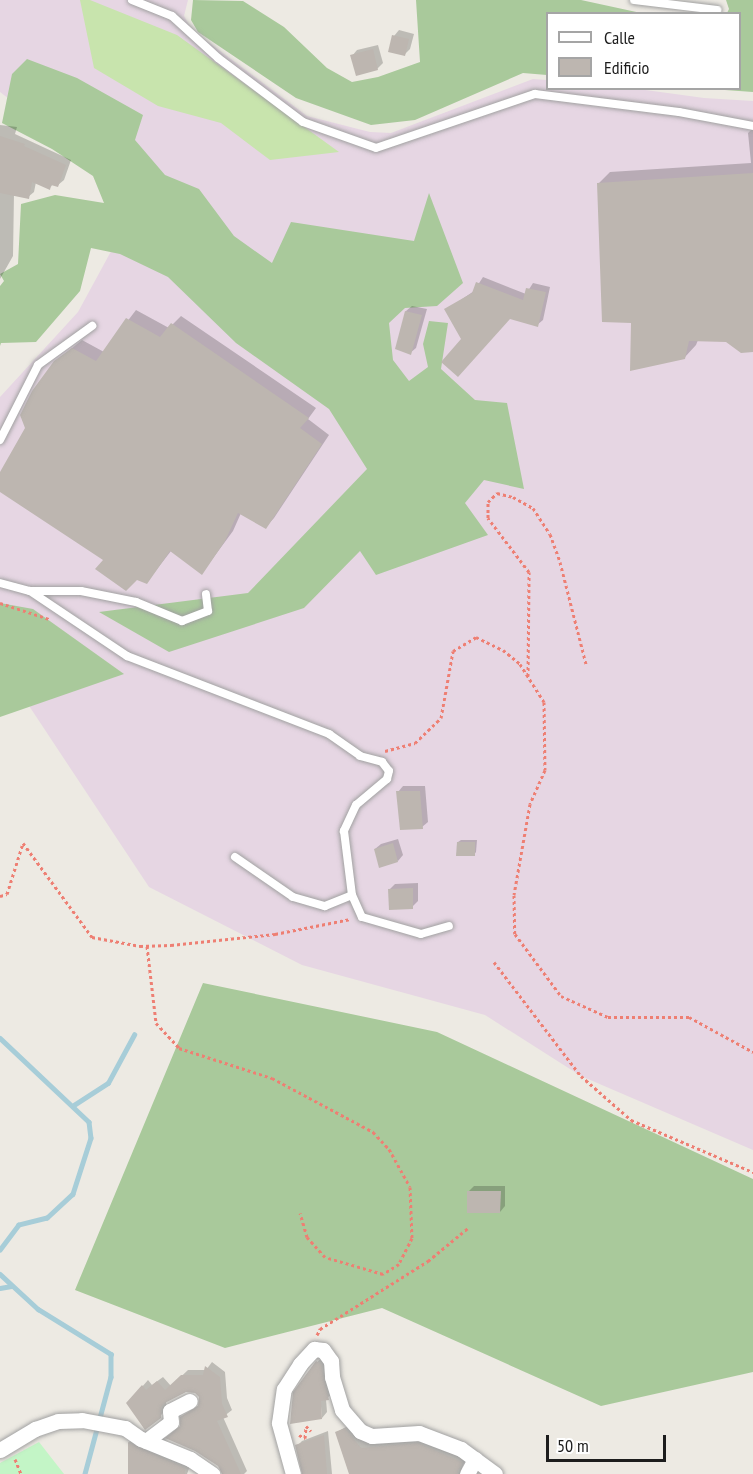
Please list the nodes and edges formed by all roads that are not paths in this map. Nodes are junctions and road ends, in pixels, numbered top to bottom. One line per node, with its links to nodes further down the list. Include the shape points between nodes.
1 (132, 0): 4 (lane, via 172,16 218,58 303,122 376,148 535,94 679,112)
2 (634, 0): 3 (lane)
3 (717, 10)
4 (753, 126)
5 (92, 326): 6 (lane, via 38,365)
6 (0, 440)
7 (0, 583): 8 (lane)
8 (30, 591): 9 (lane, via 81,591 136,602 182,621 208,611); 11 (lane, via 127,656 329,734 360,756 382,762 389,771 387,779 356,805 344,831)
9 (206, 594)
10 (235, 857): 11 (lane, via 293,897 325,906)
11 (352, 895): 12 (lane, via 362,917 421,934)
12 (448, 926)
13 (190, 1401): 14 (street, via 170,1411 171,1422)
14 (147, 1442): 15 (street, via 125,1428 82,1420 58,1421 35,1429); 17 (street, via 190,1459)
15 (0, 1450)
16 (475, 1459): 18 (street, via 461,1449 419,1433 372,1436 360,1431 342,1410 332,1377 332,1361 323,1350 315,1348 284,1389 279,1424); 19 (street); 20 (street)
17 (212, 1474)
18 (293, 1474)
19 (467, 1474)
20 (495, 1474)

